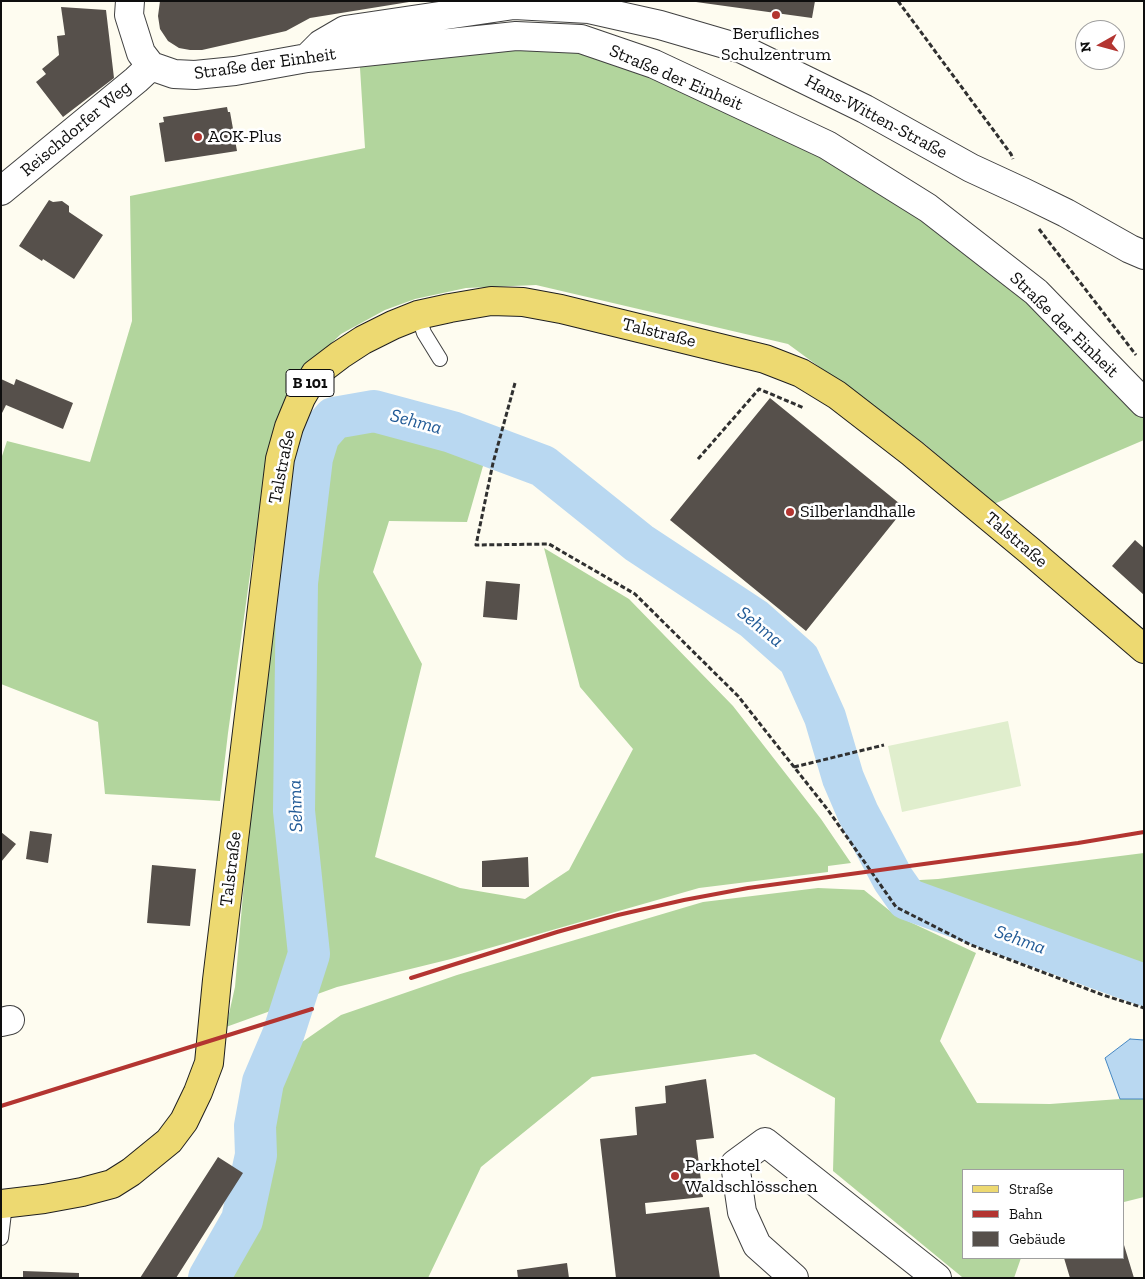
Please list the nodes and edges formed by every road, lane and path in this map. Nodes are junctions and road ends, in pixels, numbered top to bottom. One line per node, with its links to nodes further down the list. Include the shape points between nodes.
1 (130, 1): 4 (street, via 129,15 141,53)
2 (898, 1): 5 (path)
3 (307, 58): 4 (street, Straße der Einheit, via 195,75 174,74); 7 (street, Hans-Witten-Straße, via 321,44 345,30 514,5 589,9 742,49); 13 (street, Straße der Einheit, via 516,36 580,39 654,64 826,145 928,208 1036,292)
4 (151, 66): 6 (street, Reischdorfer Weg)
5 (1011, 154)
6 (1, 191)
7 (1023, 192): 8 (street, Hans-Witten-Straße); 10 (path, via 1029,217)
8 (1144, 256)
9 (418, 316): 11 (lane); 16 (main road, Talstraße / B 101, via 491,302 523,302 765,359 800,373 836,395 912,453); 20 (main road, Talstraße / B 101, via 363,340 315,374 300,398 289,426 280,459 209,1063 198,1092 184,1121 169,1141 112,1184 44,1200)
10 (1138, 358)
11 (440, 359)
12 (515, 383): 18 (path, via 493,463 476,545 549,544 635,594 738,696)
13 (1144, 403)
14 (804, 408): 15 (path, via 759,389)
15 (698, 459)
16 (1144, 649)
17 (884, 745): 18 (path)
18 (793, 767): 19 (path, via 828,810 896,907 971,945)
19 (1144, 1008)
20 (3, 1204): 21 (lane)
21 (1, 1238)
22 (794, 1278): 23 (street, via 756,1245 742,1212 735,1164 765,1142)
23 (937, 1278)

